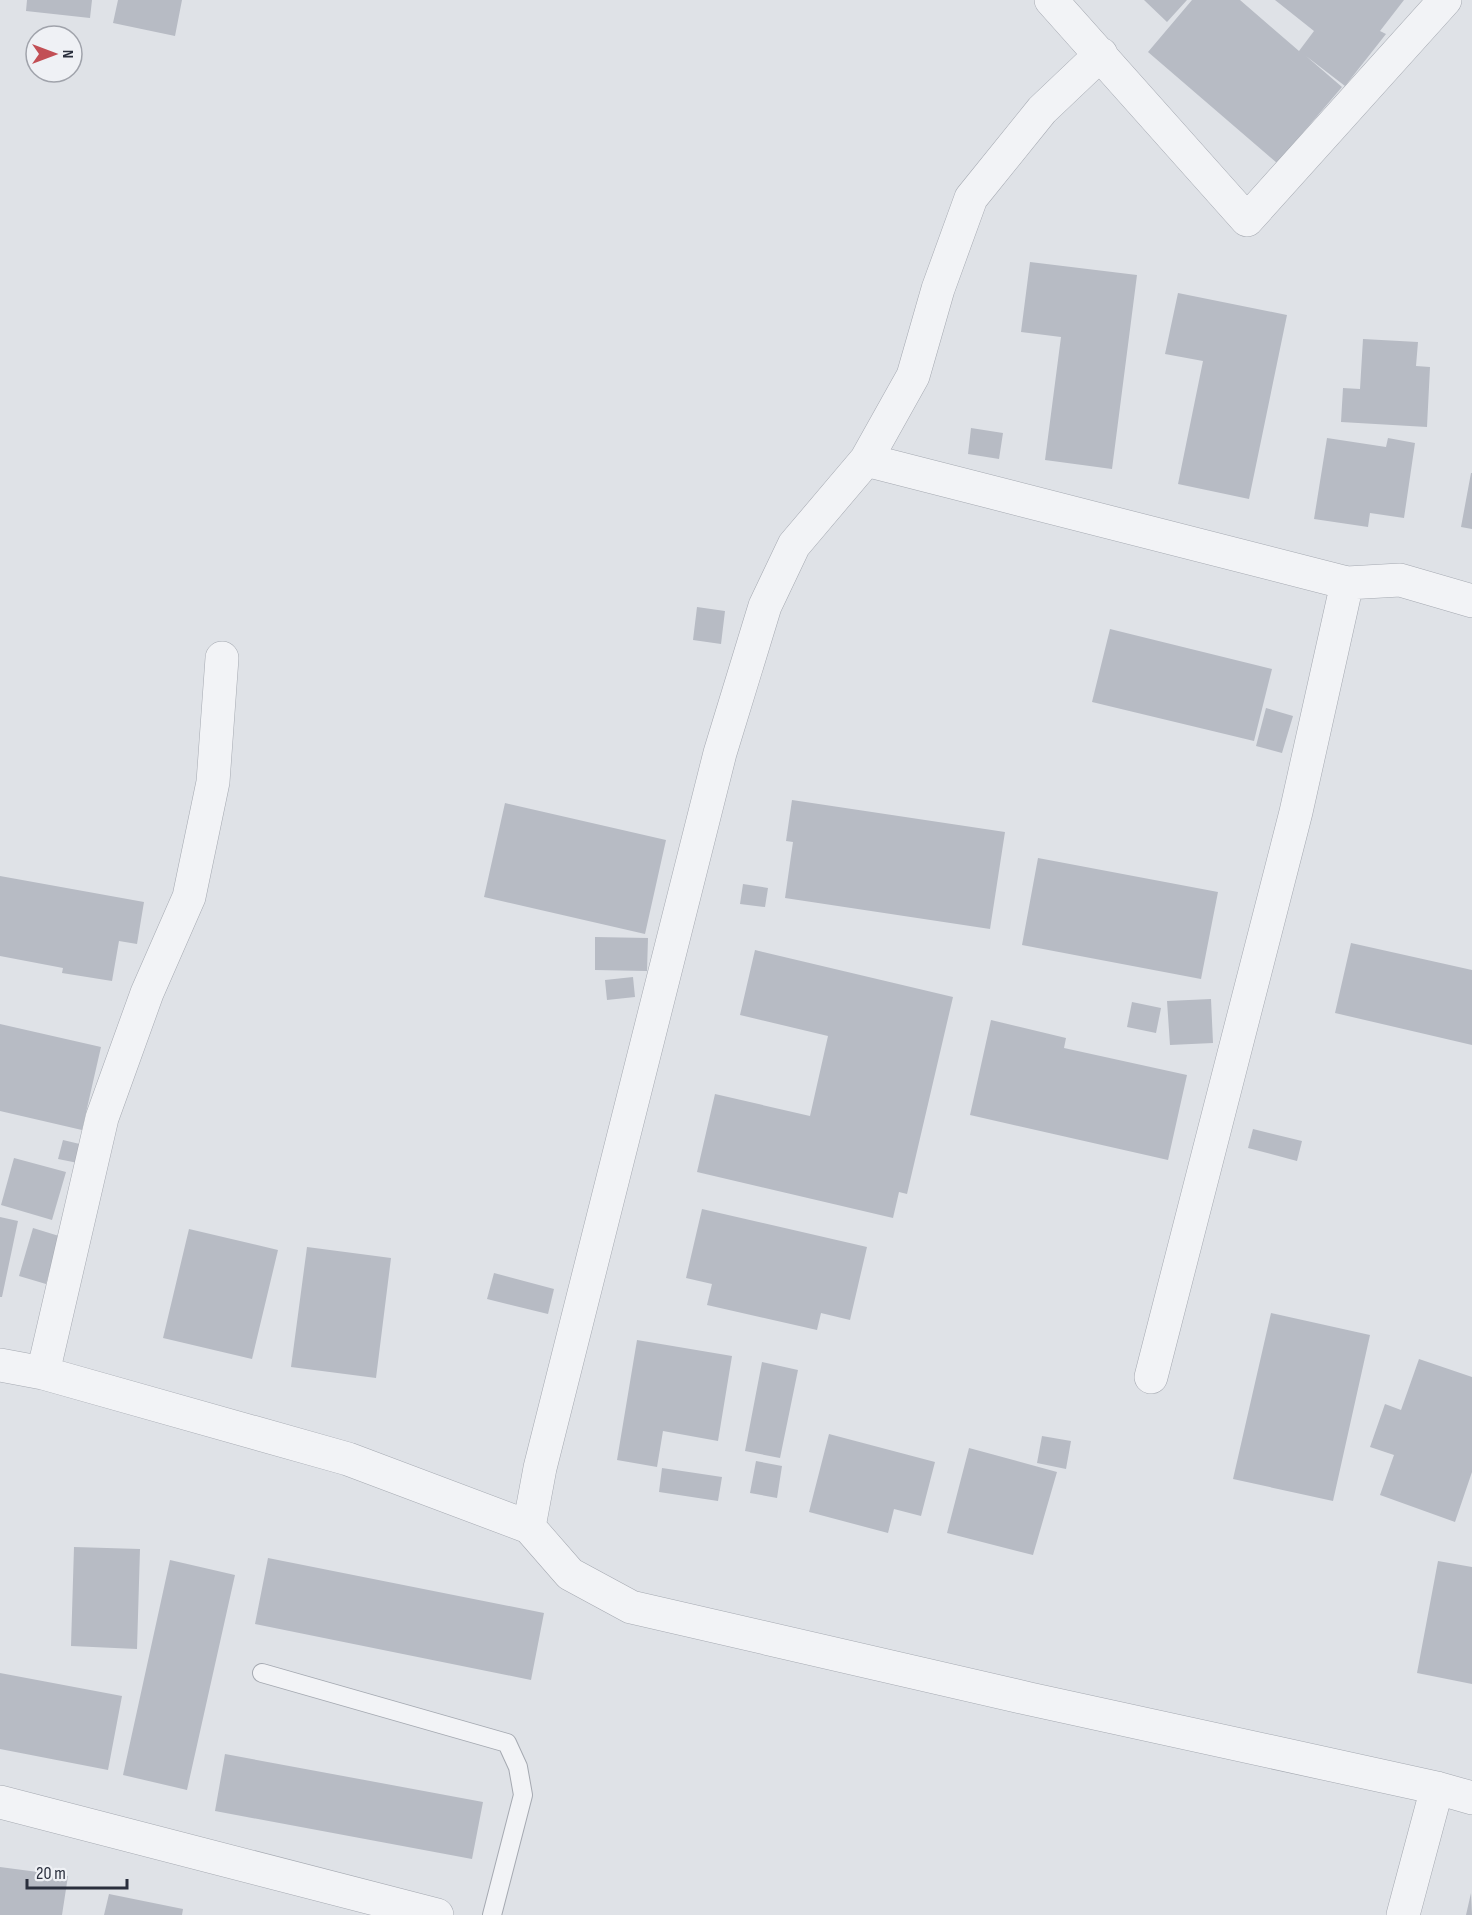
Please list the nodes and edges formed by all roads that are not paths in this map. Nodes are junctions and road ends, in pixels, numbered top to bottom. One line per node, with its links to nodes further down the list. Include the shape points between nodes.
1 (1051, 0): 3 (street)
2 (1445, 0): 3 (street, via 1247,220)
3 (1101, 54): 4 (street, via 1042,110 972,198 938,289 913,376)
4 (866, 460): 5 (street); 11 (street, via 795,545 765,606 720,753 543,1457)
5 (1347, 583): 6 (street, via 1400,580); 10 (street, via 1296,812)
6 (1472, 601)
7 (222, 658): 9 (street, via 213,782 189,897 147,993 102,1118)
8 (0, 1365): 9 (street)
9 (43, 1373): 11 (street, via 348,1460)
10 (1151, 1377)
11 (529, 1527): 13 (street, via 570,1574 631,1607)
12 (262, 1673): 17 (lane, via 507,1743 518,1767 523,1795)
13 (1437, 1788): 14 (street); 18 (street)
14 (1472, 1798)
15 (0, 1802): 16 (street)
16 (437, 1915)
17 (492, 1915)
18 (1403, 1915)

